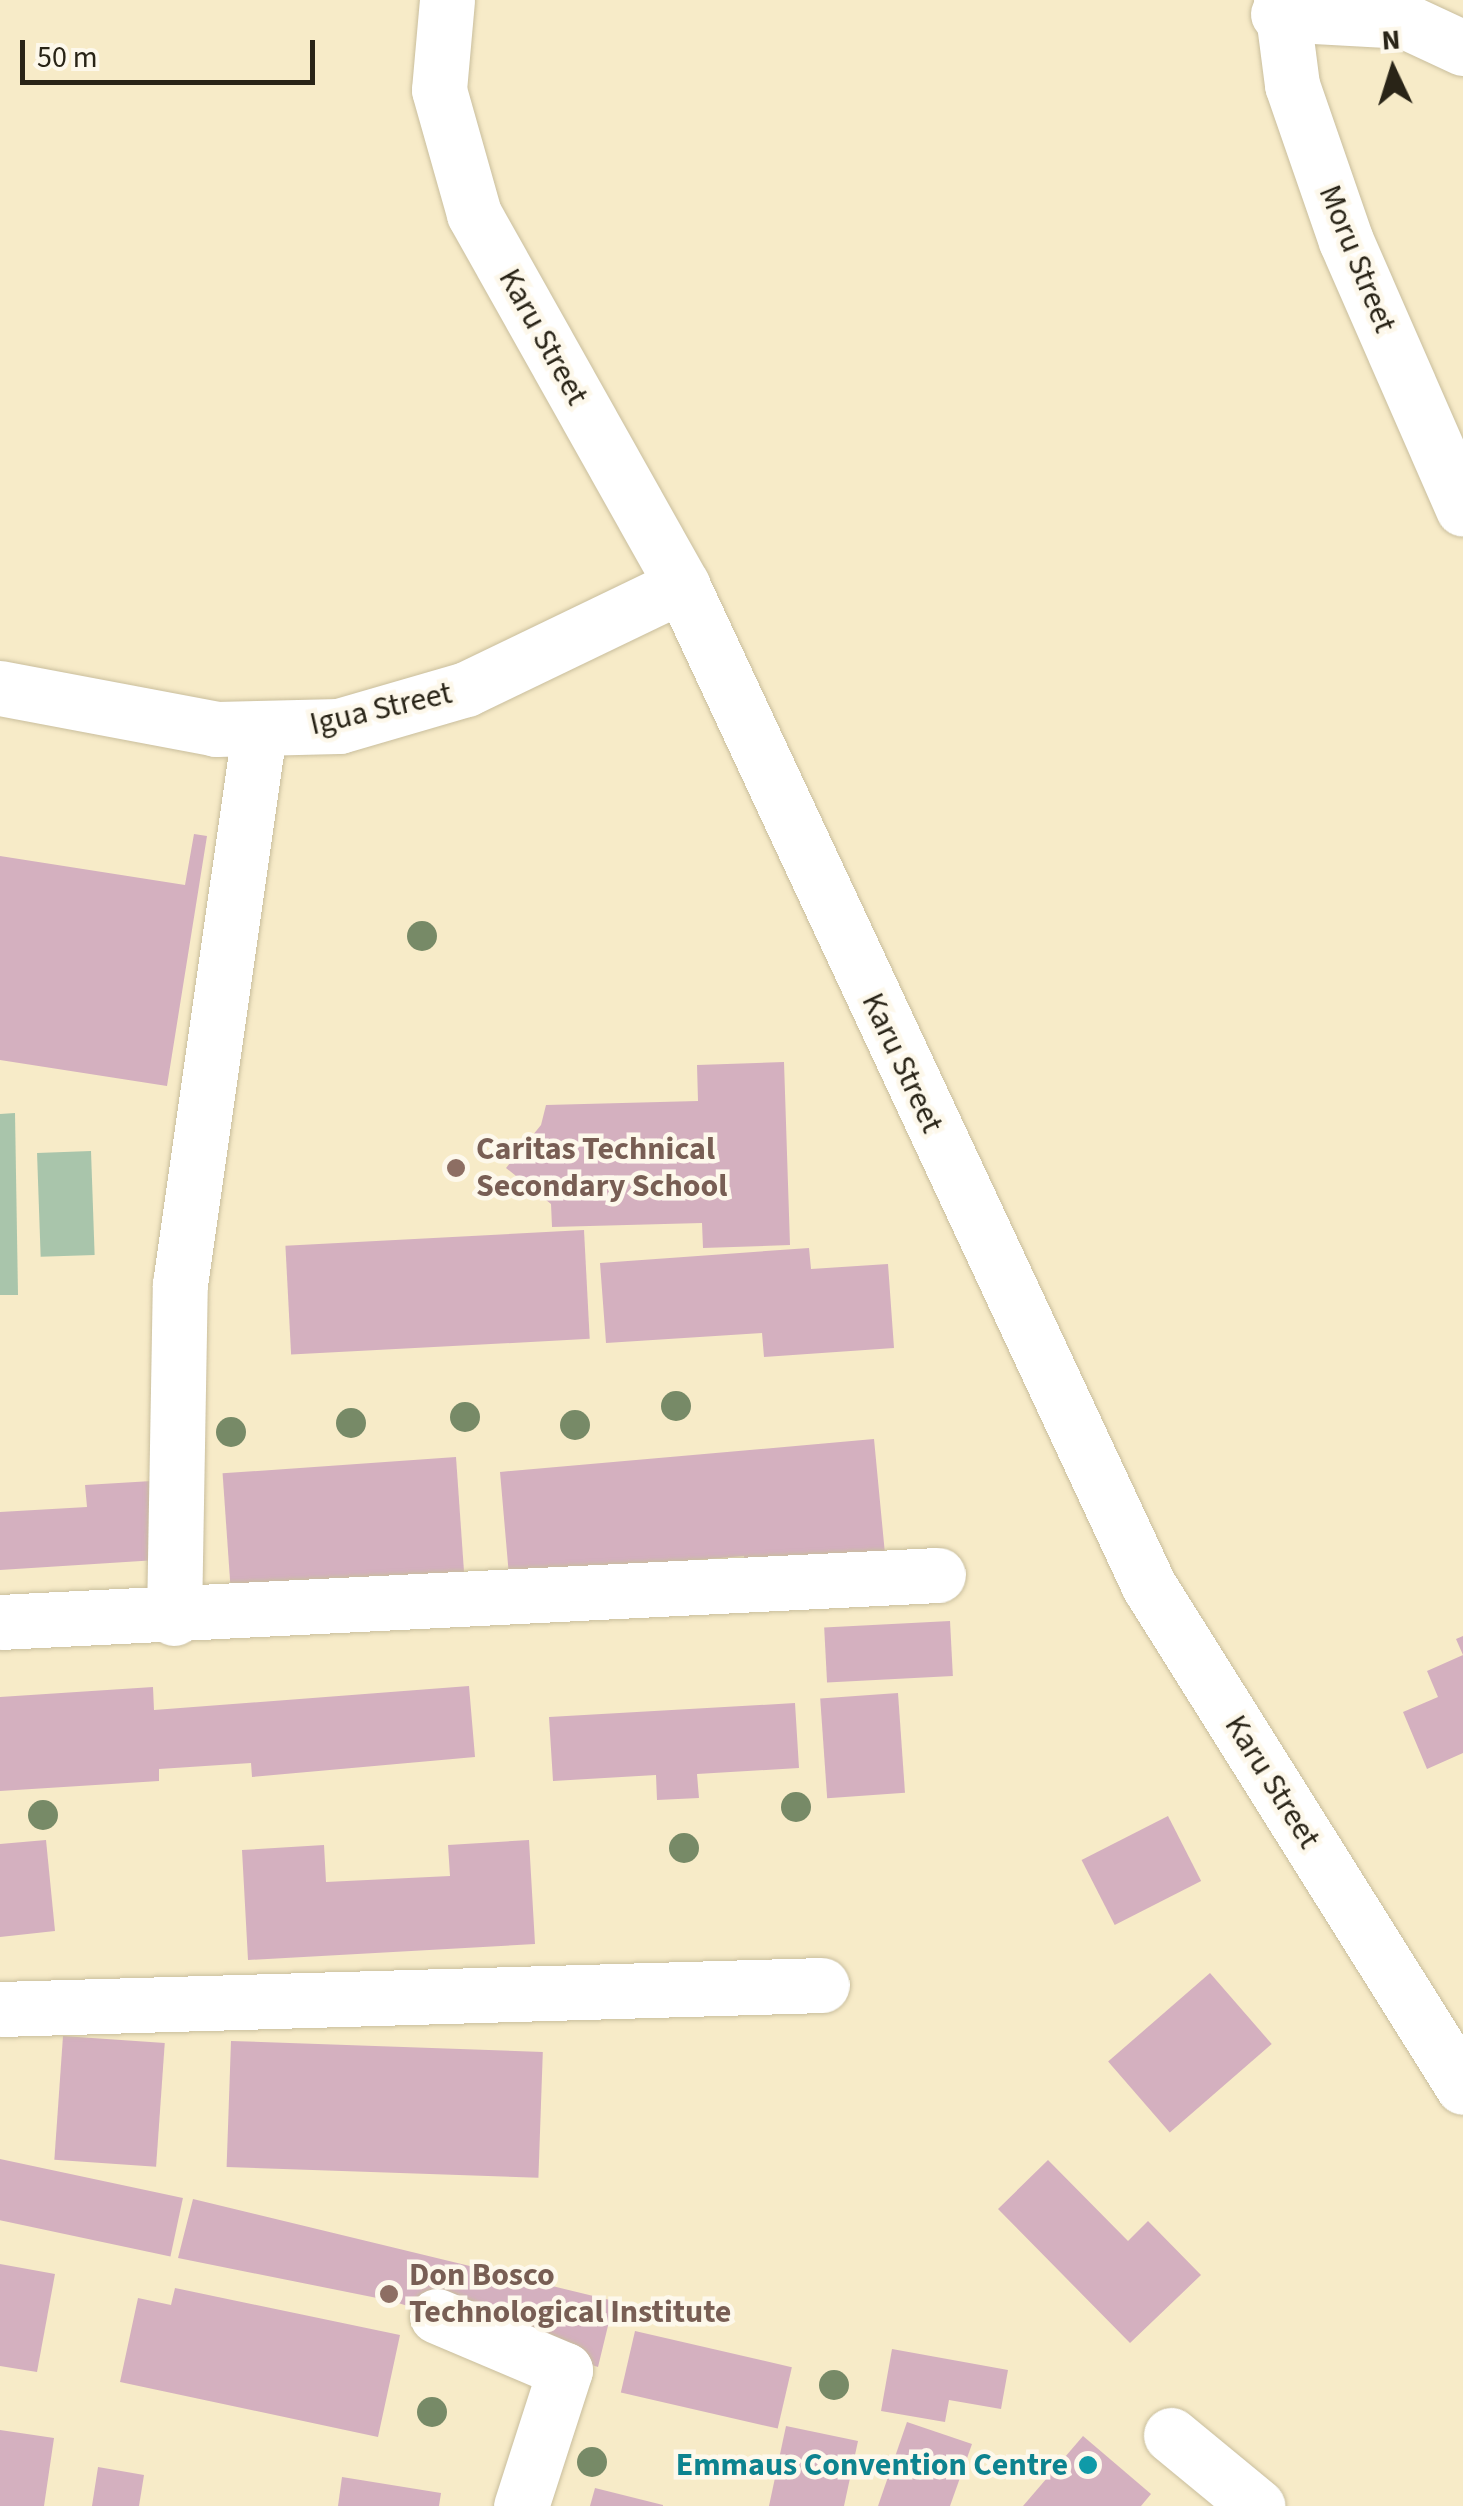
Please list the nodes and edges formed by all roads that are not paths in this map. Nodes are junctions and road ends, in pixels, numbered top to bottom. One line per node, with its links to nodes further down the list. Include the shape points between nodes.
1 (447, 0): 5 (street, Karu Street, via 440,90 474,214)
2 (1280, 7): 3 (street, via 1405,21); 4 (street, Moru Street, via 1292,85 1346,241)
3 (1463, 48)
4 (1463, 509)
5 (682, 585): 7 (street, Igua Street, via 466,689 339,726); 13 (street, Karu Street, via 1104,1501 1149,1586)
6 (0, 688): 7 (street, Igua Street)
7 (259, 732): 9 (street, via 180,1284)
8 (938, 1575): 9 (street)
9 (174, 1618): 10 (street)
10 (0, 1622)
11 (822, 1985): 12 (street)
12 (0, 2010)
13 (1463, 2087)
14 (437, 2316): 16 (street, via 565,2370)
15 (1170, 2435): 17 (street)
16 (522, 2506)
17 (1258, 2506)

